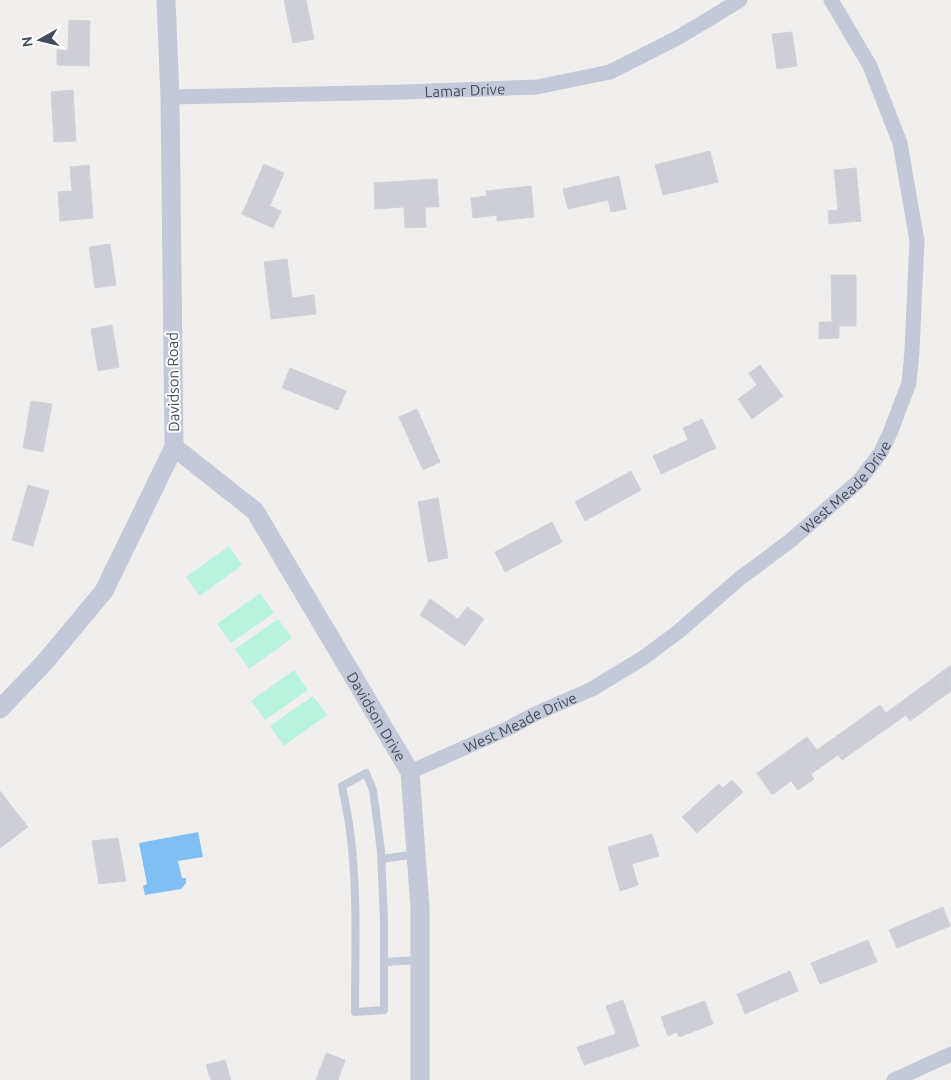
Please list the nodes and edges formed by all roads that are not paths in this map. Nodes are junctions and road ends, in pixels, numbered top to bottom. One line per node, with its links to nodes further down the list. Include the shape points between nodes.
1 (166, 0): 4 (street, Davidson Road)
2 (740, 0): 4 (street, Lamar Drive, via 679,37 610,72 537,87)
3 (831, 0): 7 (street, West Meade Drive, via 870,66 900,143 917,241 909,383 881,452 859,481 790,541 643,658 592,689)
4 (170, 97): 5 (street, Davidson Road)
5 (174, 447): 6 (street, Davidson Road, via 104,591 45,662); 7 (street, Davidson Drive, via 254,510)
6 (0, 709)
7 (410, 772): 8 (street, Davidson Drive)
8 (416, 854): 9 (lane); 10 (street, Davidson Drive)
9 (382, 859): 11 (lane); 11 (lane, via 373,790 366,773 342,786 350,830 356,912 355,1012 384,1010)
10 (420, 960): 11 (lane); 13 (street, Davidson Drive)
11 (384, 962)
12 (951, 1054): 14 (street)
13 (420, 1080)
14 (894, 1080)

